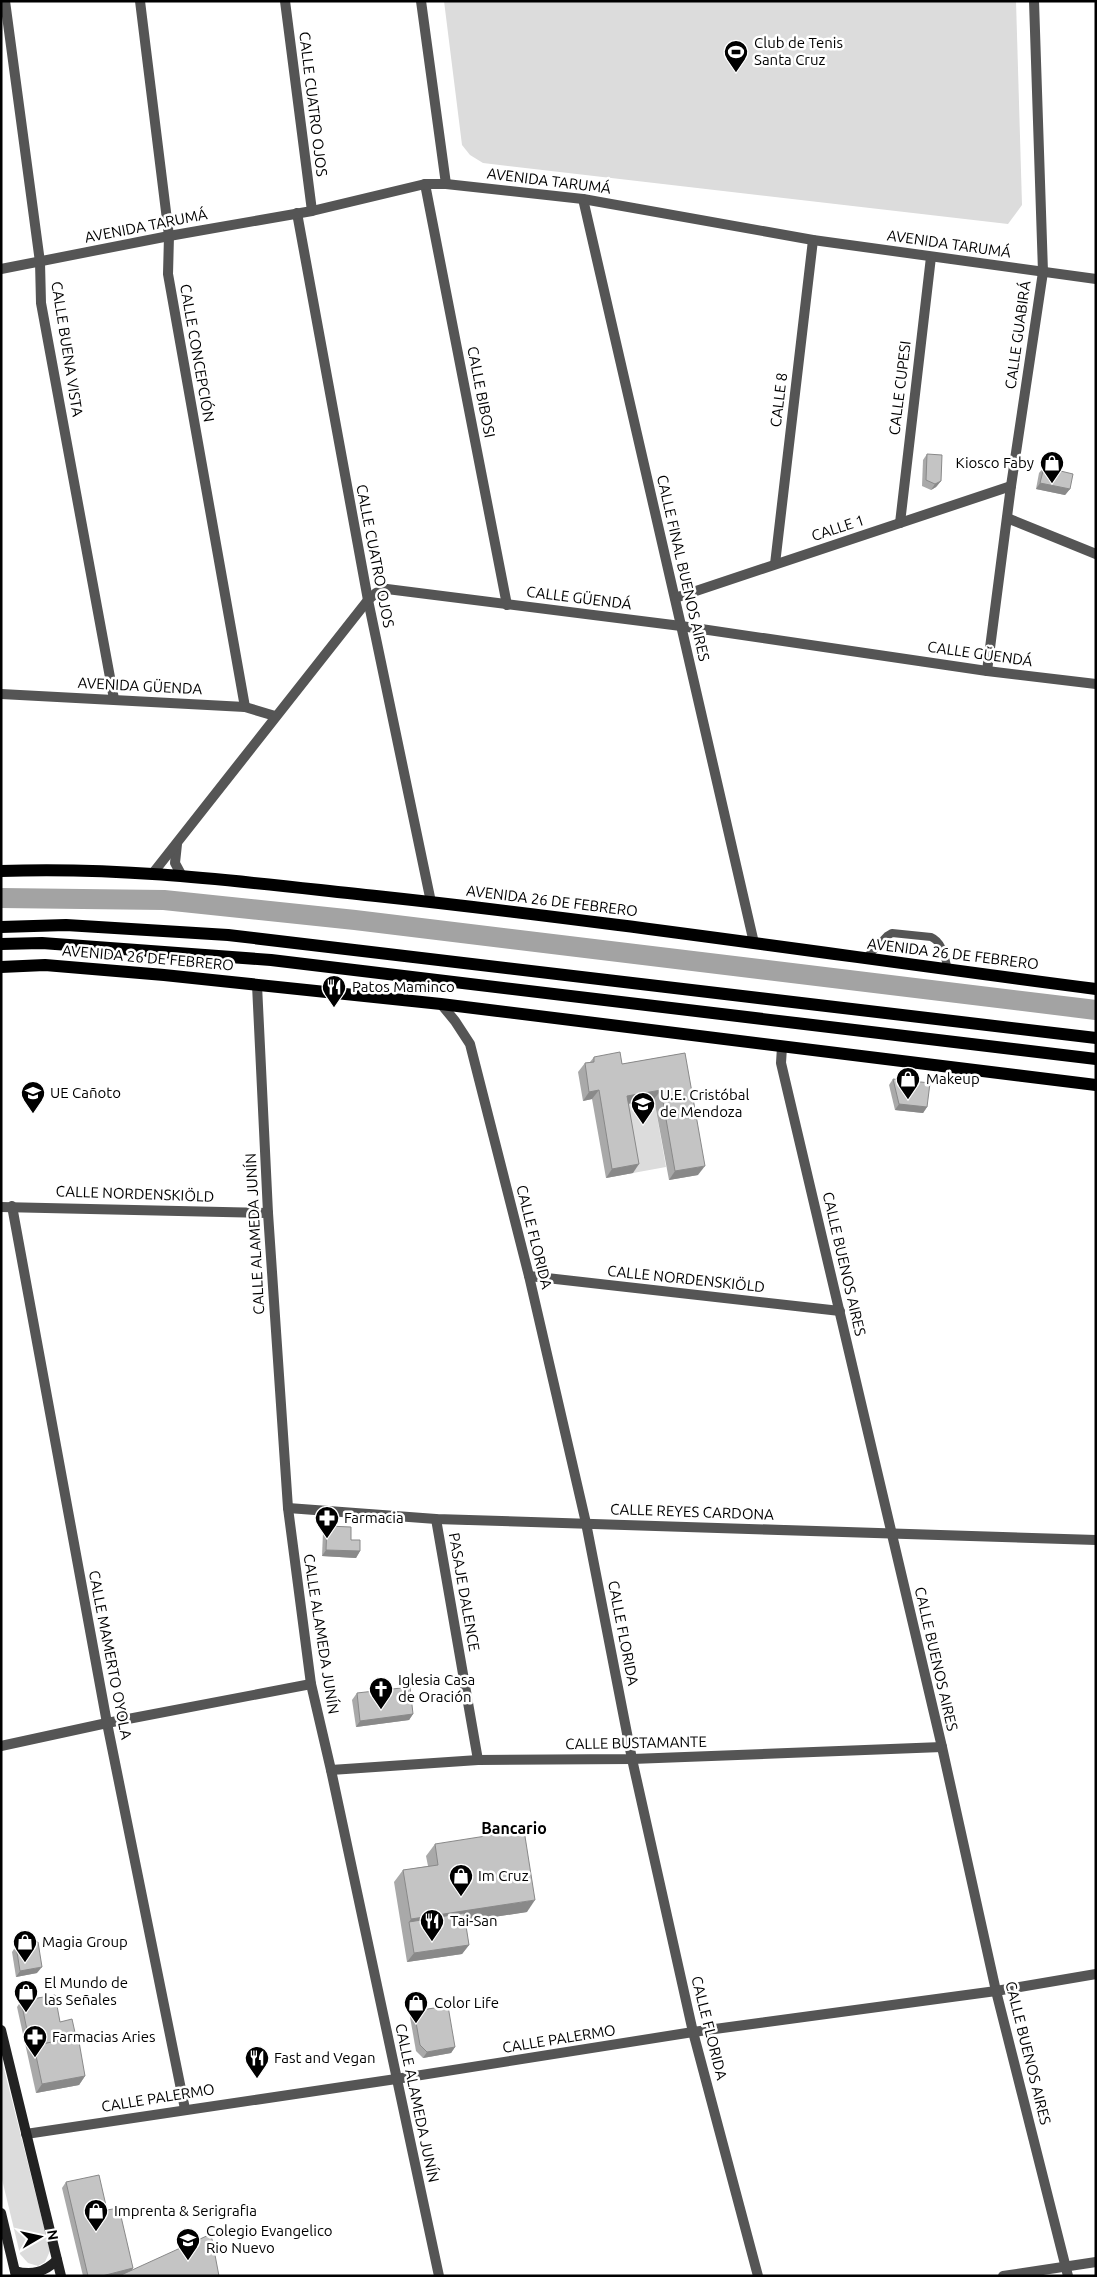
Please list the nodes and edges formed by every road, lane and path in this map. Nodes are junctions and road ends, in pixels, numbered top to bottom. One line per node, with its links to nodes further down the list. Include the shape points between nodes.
1 (5, 1): 14 (street, CALLE BUENA VISTA)
2 (140, 1): 11 (street, CALLE CONCEPCIÓN)
3 (285, 1): 9 (street, CALLE CUATRO OJOS)
4 (421, 1): 7 (street)
5 (1034, 1): 16 (street, CALLE GUABIRÁ)
6 (425, 184): 7 (street, AVENIDA TARUMÁ); 9 (street, AVENIDA TARUMÁ); 25 (street, CALLE BIBOSI)
7 (446, 184): 8 (street, AVENIDA TARUMÁ)
8 (583, 198): 12 (street, AVENIDA TARUMÁ); 23 (street, CALLE FINAL BUENOS AIRES)
9 (312, 211): 10 (street, AVENIDA TARUMÁ)
10 (297, 213): 11 (street, AVENIDA TARUMÁ); 24 (street, CALLE CUATRO OJOS)
11 (169, 236): 14 (street, AVENIDA TARUMÁ); 31 (street, CALLE CONCEPCIÓN, via 168,274)
12 (813, 240): 13 (street, AVENIDA TARUMÁ); 22 (street, CALLE 8)
13 (931, 257): 16 (street, AVENIDA TARUMÁ); 20 (street, CALLE CUPESI)
14 (40, 262): 15 (street, AVENIDA TARUMÁ); 30 (street, CALLE BUENA VISTA, via 41,303)
15 (1, 270)
16 (1042, 272): 17 (street, AVENIDA TARUMÁ); 18 (street, CALLE GUABIRÁ)
17 (1096, 279)
18 (1011, 486): 19 (street, CALLE GUABIRÁ); 20 (street, CALLE 1)
19 (1007, 518): 21 (street); 27 (street, CALLE GUABIRÁ)
20 (900, 523): 22 (street, CALLE 1)
21 (1096, 554)
22 (775, 564): 23 (street, CALLE 1)
23 (675, 598): 26 (street, CALLE FINAL BUENOS AIRES)
24 (368, 600): 25 (street, CALLE GÜENDÁ, via 387,589); 32 (street, CALLE GÜENDÁ); 37 (street, CALLE CUATRO OJOS)
25 (507, 605): 26 (street, CALLE GÜENDÁ)
26 (681, 626): 27 (street, CALLE GÜENDÁ); 39 (street, CALLE FINAL BUENOS AIRES)
27 (986, 671): 28 (street, CALLE GÜENDÁ)
28 (1096, 684)
29 (1, 694): 30 (street, AVENIDA GÜENDA)
30 (114, 699): 31 (street, AVENIDA GÜENDA)
31 (245, 707): 32 (street, AVENIDA GÜENDA)
32 (275, 716): 33 (street, CALLE GÜENDÁ)
33 (177, 843): 35 (street, CALLE GÜENDÁ); 36 (street, via 175,863)
34 (1, 871): 35 (main road, AVENIDA 26 DE FEBRERO, via 63,869)
35 (153, 873): 36 (main road, AVENIDA 26 DE FEBRERO)
36 (182, 876): 37 (main road, AVENIDA 26 DE FEBRERO)
37 (431, 902): 39 (main road, AVENIDA 26 DE FEBRERO)
38 (1, 927): 47 (main road, AVENIDA 26 DE FEBRERO, via 84,926 228,935)
39 (754, 943): 41 (main road, AVENIDA 26 DE FEBRERO)
40 (1, 944): 49 (main road, AVENIDA 26 DE FEBRERO, via 42,942 271,960)
41 (865, 959): 43 (main road, AVENIDA 26 DE FEBRERO); 43 (lane, via 892,933 931,937 940,944)
42 (1, 967): 44 (main road, AVENIDA 26 DE FEBRERO, via 45,965)
43 (948, 970): 45 (main road, AVENIDA 26 DE FEBRERO)
44 (256, 985): 46 (main road, AVENIDA 26 DE FEBRERO); 53 (street, CALLE ALAMEDA JUNÍN)
45 (1096, 989)
46 (441, 1004): 48 (main road, AVENIDA 26 DE FEBRERO); 54 (street, CALLE FLORIDA, via 470,1044)
47 (1096, 1038)
48 (782, 1047): 50 (main road, AVENIDA 26 DE FEBRERO); 55 (street, CALLE BUENOS AIRES, via 782,1063)
49 (1096, 1059)
50 (1096, 1085)
51 (12, 1206): 52 (street, CALLE NORDENSKIÖLD); 53 (street, CALLE NORDENSKIÖLD); 62 (street, CALLE MAMERTO OYOLA)
52 (1, 1207)
53 (268, 1213): 56 (street, CALLE ALAMEDA JUNÍN)
54 (529, 1276): 55 (street, CALLE NORDENSKIÖLD); 58 (street, CALLE FLORIDA)
55 (840, 1311): 59 (street, CALLE BUENOS AIRES)
56 (288, 1508): 57 (street, CALLE REYES CARDONA); 61 (street, CALLE ALAMEDA JUNÍN)
57 (436, 1518): 58 (street, CALLE REYES CARDONA); 66 (street, PASAJE DALENCE)
58 (586, 1523): 59 (street, CALLE REYES CARDONA); 65 (street, CALLE FLORIDA)
59 (892, 1534): 60 (street, CALLE REYES CARDONA); 64 (street, CALLE BUENOS AIRES)
60 (1096, 1540)
61 (311, 1684): 62 (street); 67 (street, CALLE ALAMEDA JUNÍN)
62 (107, 1723): 63 (street); 73 (street, CALLE MAMERTO OYOLA)
63 (1, 1746)
64 (942, 1747): 65 (street, CALLE BUSTAMANTE); 69 (street, CALLE BUENOS AIRES)
65 (632, 1759): 66 (street, CALLE BUSTAMANTE); 71 (street, CALLE FLORIDA)
66 (478, 1760): 67 (street, CALLE BUSTAMANTE)
67 (331, 1770): 72 (street, CALLE ALAMEDA JUNÍN)
68 (1096, 1974): 69 (street, CALLE PALERMO)
69 (996, 1991): 71 (street, CALLE PALERMO); 78 (street, CALLE BUENOS AIRES)
70 (1, 2030): 74 (main road)
71 (693, 2032): 72 (street, CALLE PALERMO); 82 (street, CALLE FLORIDA)
72 (396, 2080): 73 (street, CALLE PALERMO); 81 (street, CALLE ALAMEDA JUNÍN)
73 (185, 2109): 74 (street, CALLE PALERMO)
74 (26, 2134): 76 (main road)
75 (1, 2214): 79 (main road)
76 (57, 2260): 79 (main road, via 38,2272); 80 (main road)
77 (1096, 2262): 78 (street)
78 (1067, 2272): 83 (street)
79 (16, 2273)
80 (61, 2276)
81 (439, 2276)
82 (758, 2276)
83 (1003, 2276)

